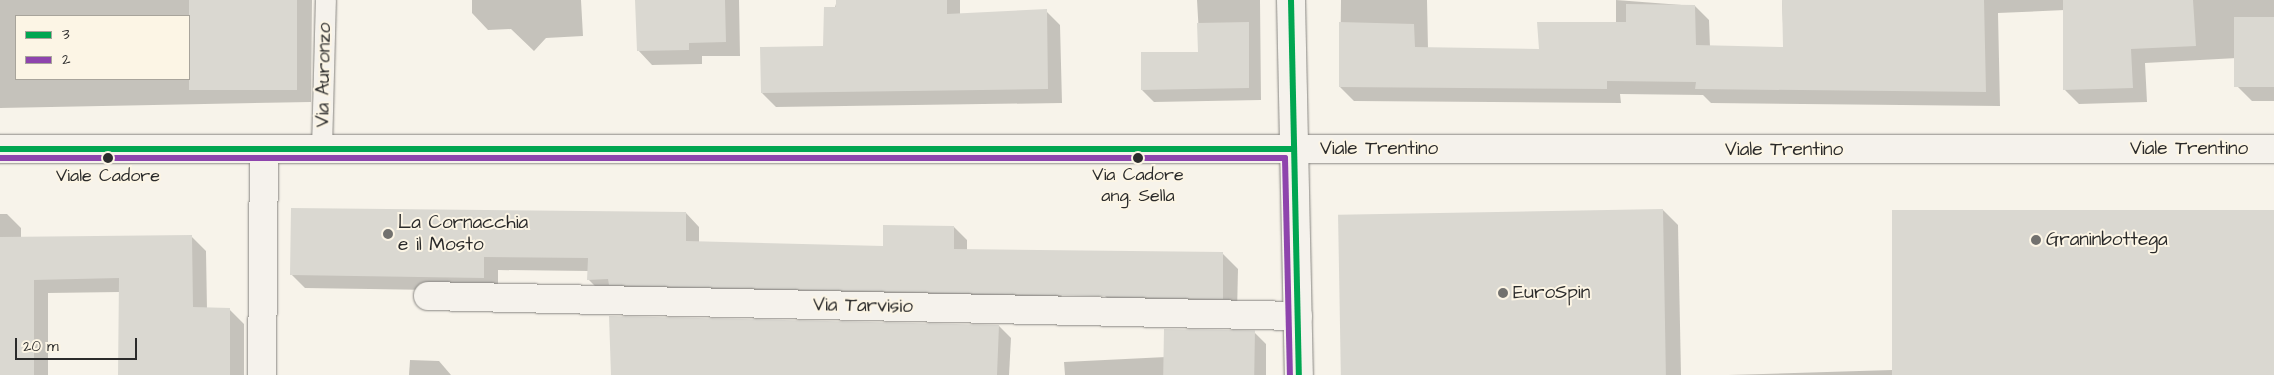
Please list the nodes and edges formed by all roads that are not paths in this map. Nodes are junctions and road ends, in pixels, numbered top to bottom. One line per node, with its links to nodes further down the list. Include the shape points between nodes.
1 (326, 0): 6 (lane, Via Auronzo)
2 (1291, 0): 5 (street)
3 (0, 149): 4 (street, Viale Trentino)
4 (264, 149): 6 (street, Viale Trentino); 10 (street)
5 (1294, 149): 6 (street, Viale Trentino); 7 (street, Viale Trentino); 9 (street)
6 (322, 150)
7 (2274, 150)
8 (428, 296): 9 (street, Via Tarvisio)
9 (1298, 316): 11 (street)
10 (262, 375)
11 (1299, 375)

